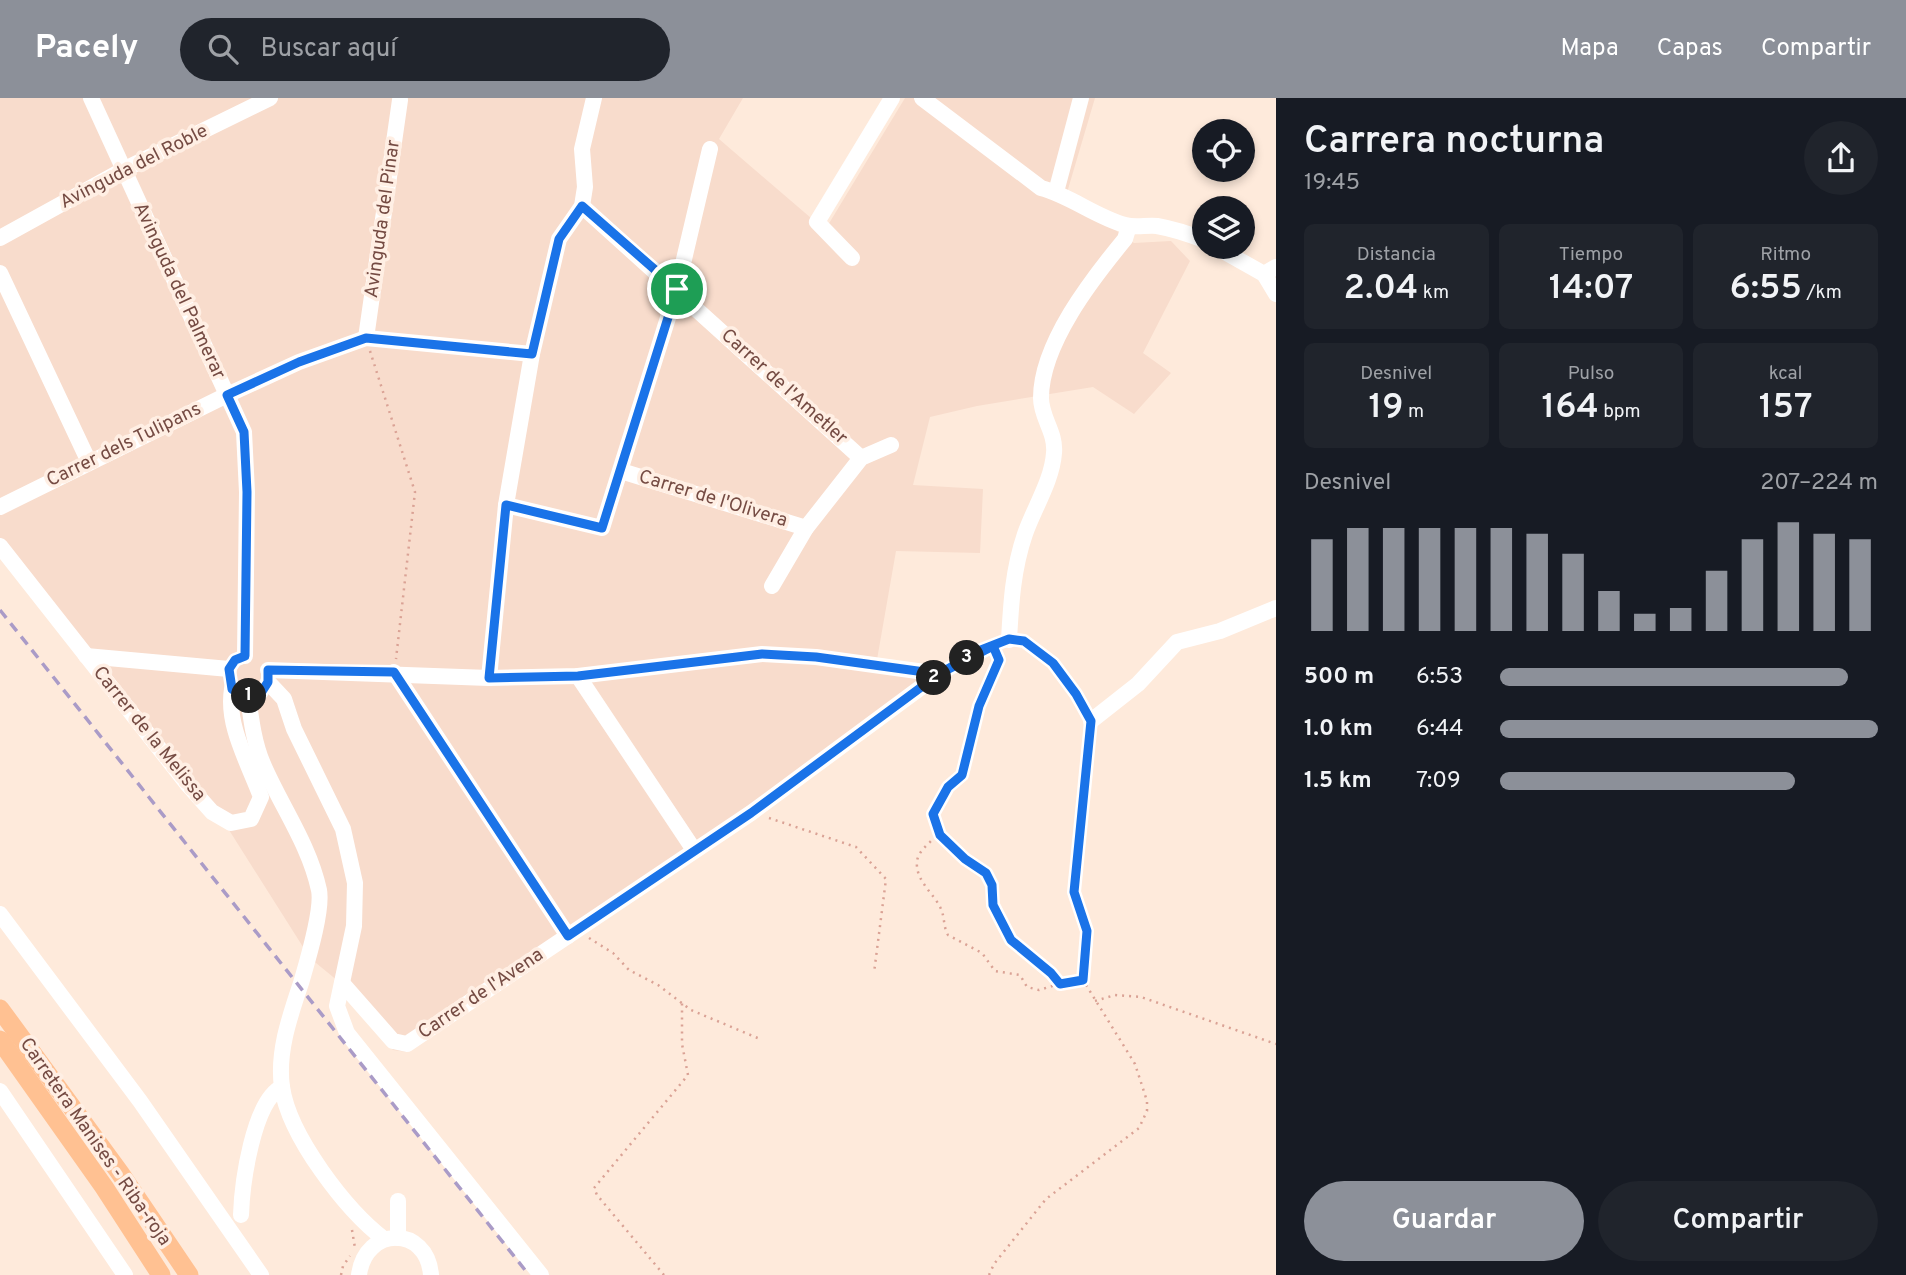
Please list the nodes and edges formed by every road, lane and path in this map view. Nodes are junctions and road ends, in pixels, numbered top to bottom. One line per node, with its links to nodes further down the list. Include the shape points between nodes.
1 (91, 98): 9 (street, Avinguda del Palmerar)
2 (270, 98): 9 (street, Avinguda del Roble)
3 (594, 98): 11 (street, via 582,149)
4 (892, 98): 15 (street, via 817,222)
5 (922, 98): 10 (street, via 1041,188)
6 (1081, 98): 10 (street)
7 (400, 100): 21 (street, Avinguda del Pinar)
8 (710, 149): 19 (street)
9 (123, 170): 14 (street, Avinguda del Roble); 23 (street, Avinguda del Palmerar)
10 (1056, 192): 12 (street, via 1095,215)
11 (582, 206): 19 (street, Carrer de l'Ametler); 22 (street, via 559,239)
12 (1129, 226): 13 (street, via 1156,226); 34 (street, via 1125,239 1056,338 1048,360 1041,410 1053,430 1054,454 1013,574)
13 (1192, 236)
14 (0, 238)
15 (852, 258)
16 (1243, 259): 17 (street)
17 (1270, 271): 20 (street)
18 (0, 273): 26 (street)
19 (677, 289): 25 (street, Carrer de l'Ametler); 27 (street)
20 (1276, 293)
21 (366, 338): 22 (street, Carrer dels Tulipans); 23 (street, Carrer dels Tulipans); 39 (path, via 415,492)
22 (532, 354): 28 (street)
23 (227, 395): 26 (street, Carrer dels Tulipans); 37 (street, Avinguda del Palmerar, via 244,432)
24 (891, 445): 25 (street)
25 (861, 458): 30 (street)
26 (89, 462): 29 (street, Carrer dels Tulipans)
27 (621, 471): 28 (street, via 602,528); 30 (street, Carrer de l'Olivera)
28 (506, 505): 43 (street)
29 (0, 507)
30 (806, 528): 32 (street)
31 (0, 546): 36 (street, Carrer de la Melissa)
32 (772, 586)
33 (1276, 608): 46 (street, via 1220,631 1177,642 1138,684)
34 (1009, 639): 35 (path); 46 (path, via 1024,641 1053,663)
35 (993, 646): 40 (path); 48 (path, via 999,660 979,706 962,775 948,787 933,814)
36 (86, 656): 38 (street); 44 (street, Carrer de la Melissa, via 188,785 212,812 231,823 251,819 261,797 233,725)
37 (245, 656): 38 (street); 41 (street, via 257,657)
38 (229, 669): 44 (street)
39 (394, 672): 41 (street); 43 (street); 51 (street)
40 (939, 674): 42 (street, via 762,654); 47 (street, Carrer de l'Avena)
41 (268, 676): 45 (street, via 261,693); 54 (street, via 284,699 343,830 355,883 354,926)
42 (578, 676): 43 (street); 49 (street)
43 (489, 678)
44 (232, 689): 45 (street)
45 (248, 696): 62 (street, via 262,761 304,845 320,892 311,950 288,1026)
46 (1091, 721): 53 (path, via 1074,892 1087,931)
47 (751, 813): 49 (street, Carrer de l'Avena); 52 (path, via 856,847 887,879)
48 (939, 830): 55 (path, via 965,859 986,873 993,905 1011,940); 55 (path, via 917,860 919,876 940,905 948,935 982,953 995,971 1020,975 1027,987 1039,990)
49 (694, 850): 51 (street, Carrer de l'Avena)
50 (0, 914): 72 (street, via 140,1101)
51 (574, 932): 54 (street, Carrer de l'Avena, via 407,1044 393,1041); 57 (path, via 613,953 629,970)
52 (874, 973)
53 (1083, 980): 55 (path); 56 (path)
54 (342, 983): 75 (street, via 337,1006 346,1033)
55 (1060, 984)
56 (1095, 1001): 61 (path, via 1115,995 1141,997); 77 (path, via 1135,1064 1147,1111 1139,1128 1046,1199)
57 (682, 1003): 59 (path); 76 (path, via 688,1075 594,1188)
58 (0, 1009): 71 (main road, Carretera Manises - Riba-roja)
59 (760, 1039)
60 (0, 1040): 70 (main road, Carretera Manises - Riba-roja)
61 (1276, 1044)
62 (282, 1087): 65 (street, via 305,1143); 66 (street, via 273,1092 257,1127 242,1185)
63 (0, 1091): 69 (street)
64 (398, 1201): 67 (street)
65 (349, 1207): 67 (street); 68 (street)
66 (241, 1214)
67 (391, 1238): 68 (street); 74 (street, via 418,1245)
68 (366, 1253): 73 (street)
69 (125, 1275)
70 (161, 1275)
71 (189, 1275)
72 (261, 1275)
73 (359, 1275)
74 (431, 1275)
75 (541, 1275)
76 (664, 1275)
77 (989, 1275)

